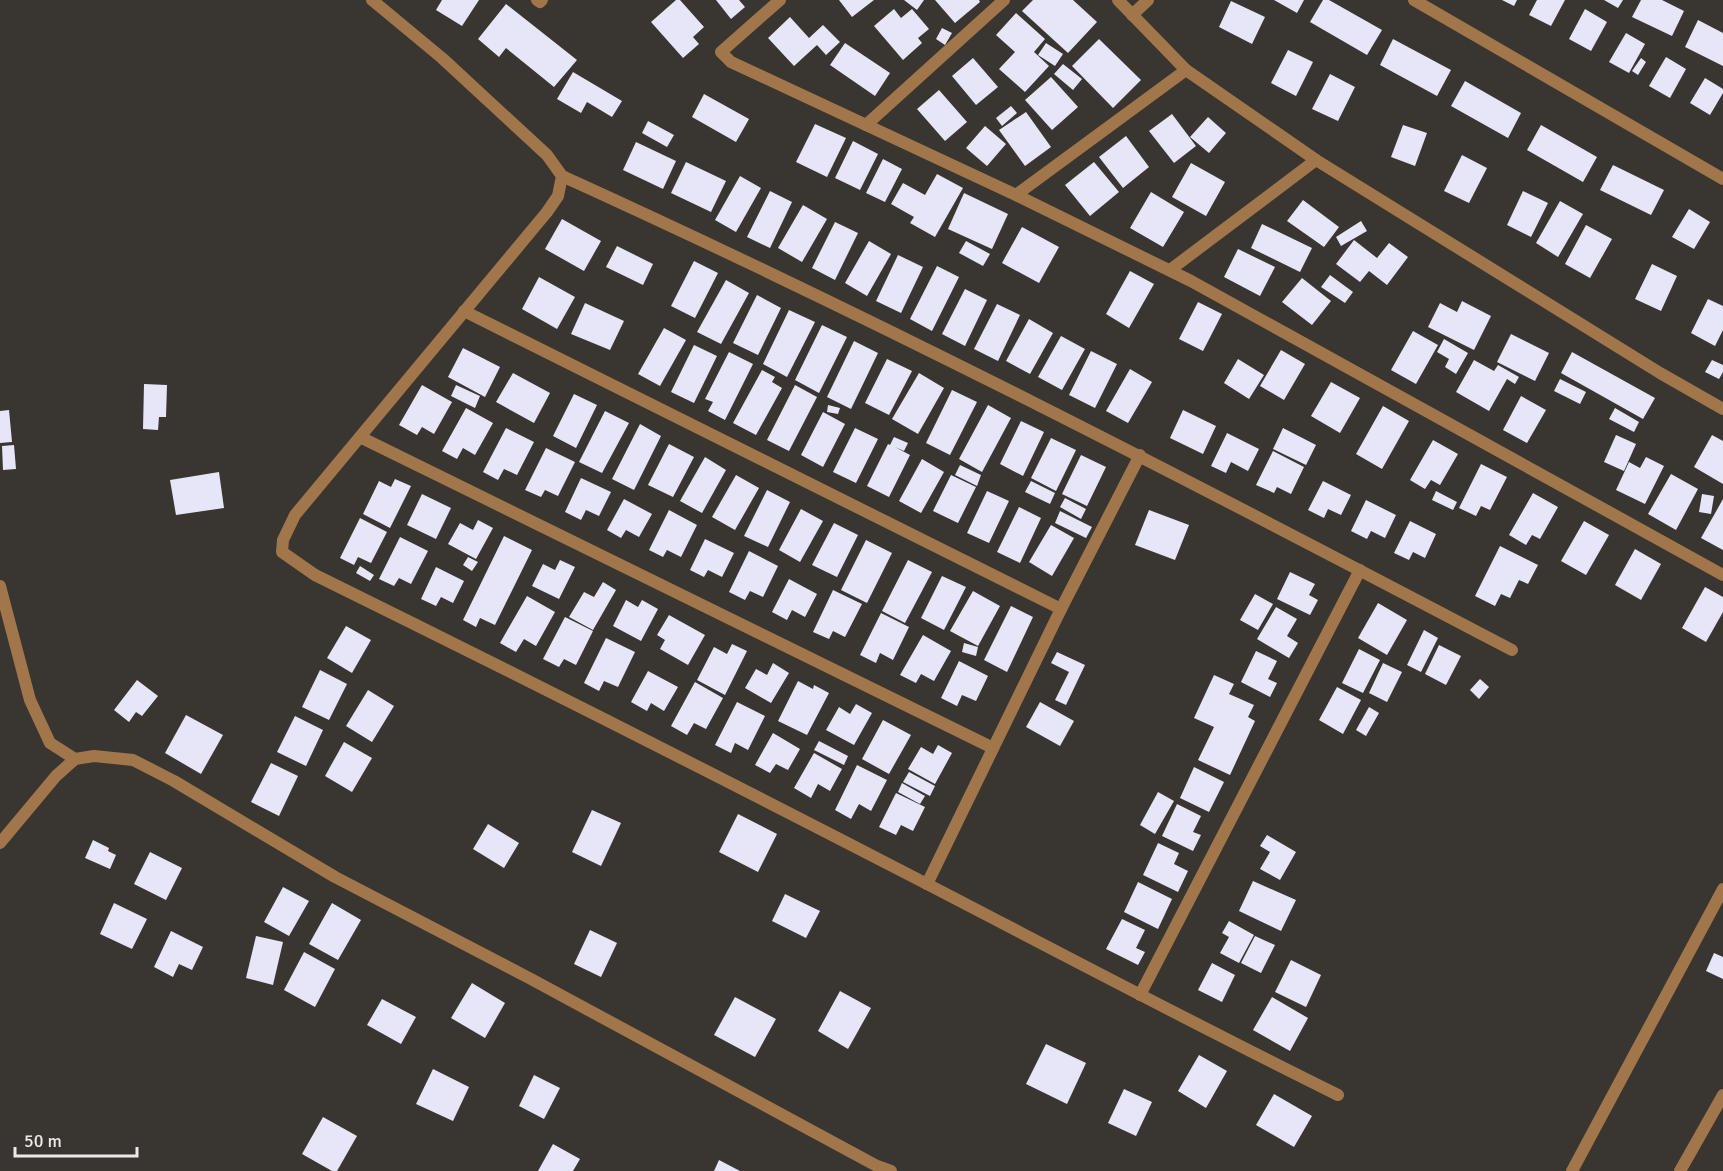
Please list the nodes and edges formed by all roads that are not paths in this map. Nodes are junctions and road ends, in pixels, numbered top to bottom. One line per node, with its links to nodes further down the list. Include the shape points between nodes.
1 (372, 0): 13 (street, via 512,122)
2 (537, 0): 3 (street)
3 (542, 0)
4 (780, 0): 11 (street, via 721,52 731,62)
5 (1004, 0): 11 (street)
6 (1118, 0): 9 (street)
7 (1148, 0): 9 (street)
8 (1414, 0): 14 (street)
9 (1132, 15): 10 (street)
10 (1186, 70): 12 (street); 15 (street)
11 (866, 125): 15 (street)
12 (1316, 159): 16 (street); 18 (street)
13 (562, 176): 17 (street, via 558,196 547,212); 20 (street)
14 (1723, 178)
15 (1016, 195): 16 (street)
16 (1170, 270): 22 (street)
17 (464, 311): 19 (street); 24 (street)
18 (1723, 409)
19 (360, 437): 26 (street); 29 (street, via 295,515 283,540 282,552 315,575)
20 (1140, 455): 21 (street); 24 (street)
21 (1360, 570): 25 (street); 31 (street)
22 (1723, 575)
23 (0, 586): 27 (street, via 30,700 50,743)
24 (1061, 609): 26 (street)
25 (1512, 650)
26 (993, 748): 29 (street)
27 (75, 759): 28 (street); 34 (street, via 133,759 335,877)
28 (0, 843)
29 (927, 884): 31 (street)
30 (1723, 889): 35 (street)
31 (1140, 995): 32 (street)
32 (1338, 1095)
33 (1723, 1095): 36 (street)
34 (891, 1171)
35 (1572, 1171)
36 (1680, 1171)

